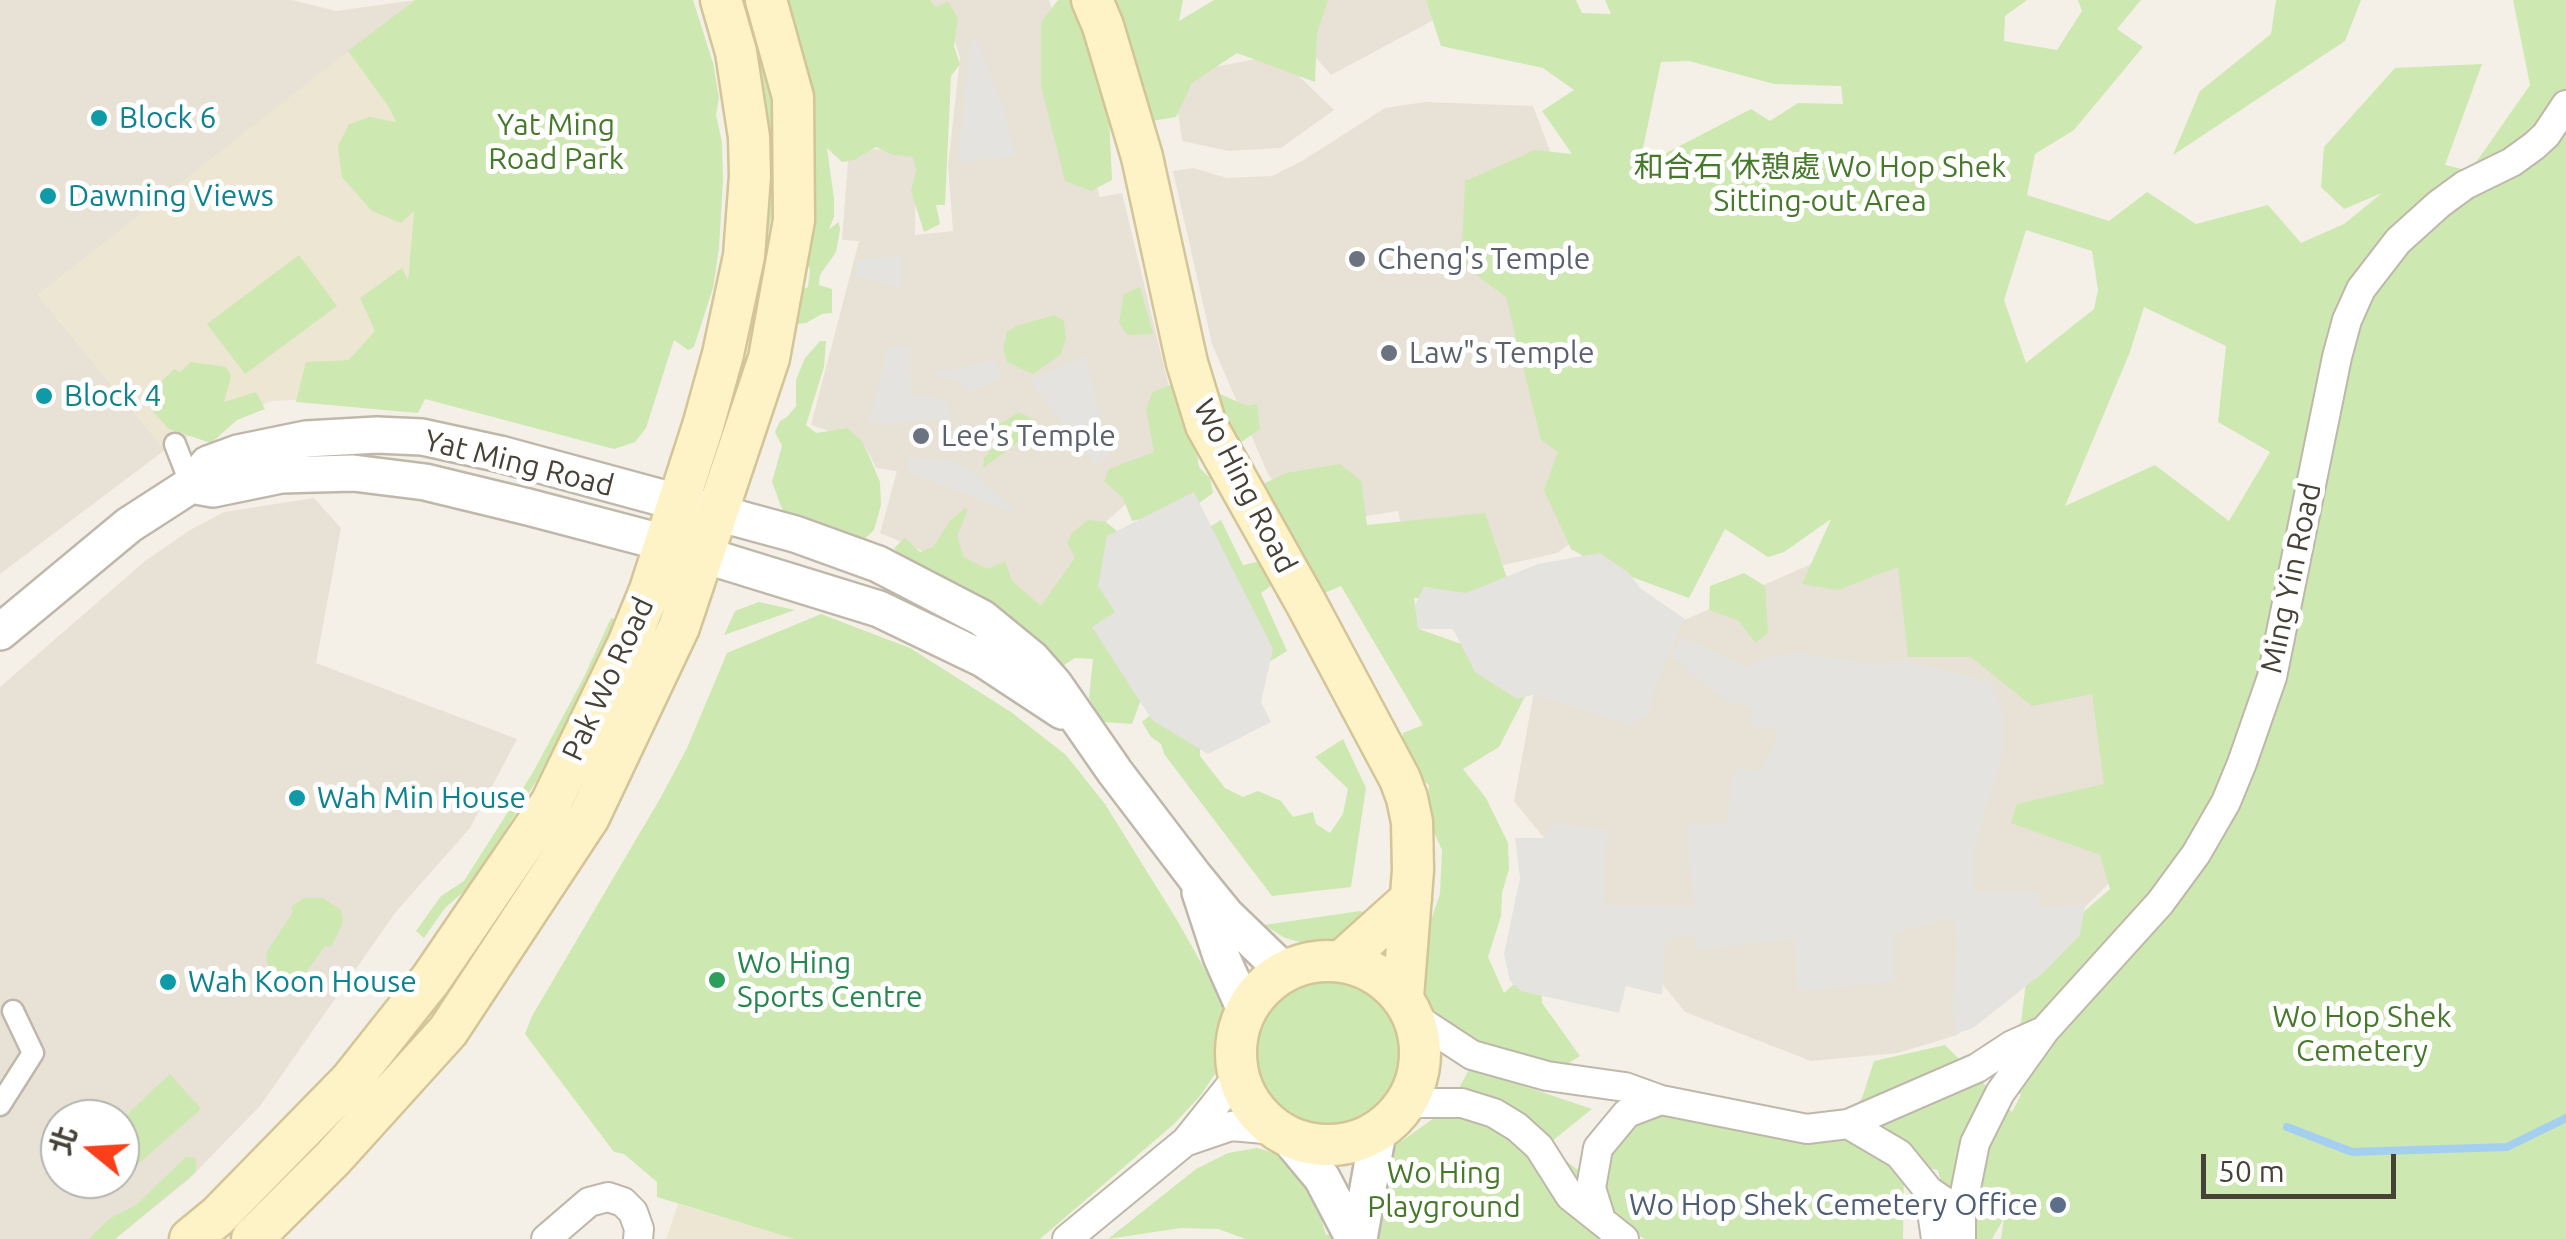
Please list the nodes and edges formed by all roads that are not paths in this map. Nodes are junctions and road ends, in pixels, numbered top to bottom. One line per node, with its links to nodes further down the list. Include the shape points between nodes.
1 (721, 0): 7 (main road, Pak Wo Road, via 744,94 748,214 723,354)
2 (766, 0): 8 (main road, Pak Wo Road, via 793,97 794,220 770,358)
3 (1092, 0): 14 (main road, Wo Hing Road, via 1142,157 1206,425 1400,779 1412,822)
4 (2566, 106): 20 (street, Ming Yin Road, via 2534,146 2439,204 2361,289 2337,357 2272,677 2226,802 2160,903)
5 (175, 444): 6 (street)
6 (191, 485): 7 (street, Yat Ming Road, via 208,464 238,453 306,440 422,437); 9 (street, Yat Ming Road, via 213,489 320,471 389,475); 11 (street, Yat Ming Road, via 129,526)
7 (678, 502): 8 (street, Yat Ming Road); 9 (main road, Pak Wo Road)
8 (718, 514): 10 (main road, Pak Wo Road); 12 (street, Yat Ming Road, via 878,564 982,618 1032,659)
9 (665, 543): 10 (street, Yat Ming Road); 32 (main road, Pak Wo Road, via 628,644 551,803 494,890 351,1080)
10 (704, 555): 12 (street, Yat Ming Road, via 879,610 983,658); 33 (main road, Pak Wo Road, via 672,644 589,817 510,940 448,1031)
11 (0, 632)
12 (1079, 722): 13 (street, Yat Ming Road)
13 (1195, 877): 16 (street, Yat Ming Road); 19 (street)
14 (1410, 898): 15 (main road); 17 (main road, Wo Hing Road)
15 (1342, 961): 16 (main road); 17 (main road, via 1370,970)
16 (1285, 972): 19 (main road)
17 (1408, 1007): 22 (street, Ming Yin Road, via 1472,1055); 23 (main road, via 1419,1051)
18 (13, 1011): 24 (street, via 33,1053)
19 (1246, 1012): 21 (main road, via 1238,1035)
20 (2045, 1030): 25 (street, Ming Yin Road, via 1977,1068); 31 (street, Ming Yin Road, via 2000,1093 1975,1143)
21 (1239, 1076): 27 (main road, via 1251,1104); 28 (street)
22 (1661, 1100): 25 (street, Ming Yin Road, via 1807,1129); 30 (street, via 1628,1113 1598,1148 1591,1188)
23 (1407, 1103): 26 (main road); 30 (street, via 1462,1103 1494,1113 1538,1147 1570,1196)
24 (0, 1105)
25 (1848, 1124): 29 (street, Ming Yin Road, via 1899,1154)
26 (1378, 1132): 27 (main road, via 1324,1146); 37 (street)
27 (1282, 1133): 28 (street, via 1231,1126); 37 (street, via 1322,1178)
28 (1186, 1142): 36 (street)
29 (1929, 1191): 31 (street, Ming Yin Road); 39 (street)
30 (1601, 1220): 38 (street)
31 (1961, 1226)
32 (190, 1239)
33 (252, 1239)
34 (546, 1239): 35 (street, via 589,1202 608,1198 633,1212)
35 (638, 1239)
36 (1067, 1239)
37 (1357, 1239)
38 (1624, 1239)
39 (1936, 1239)

